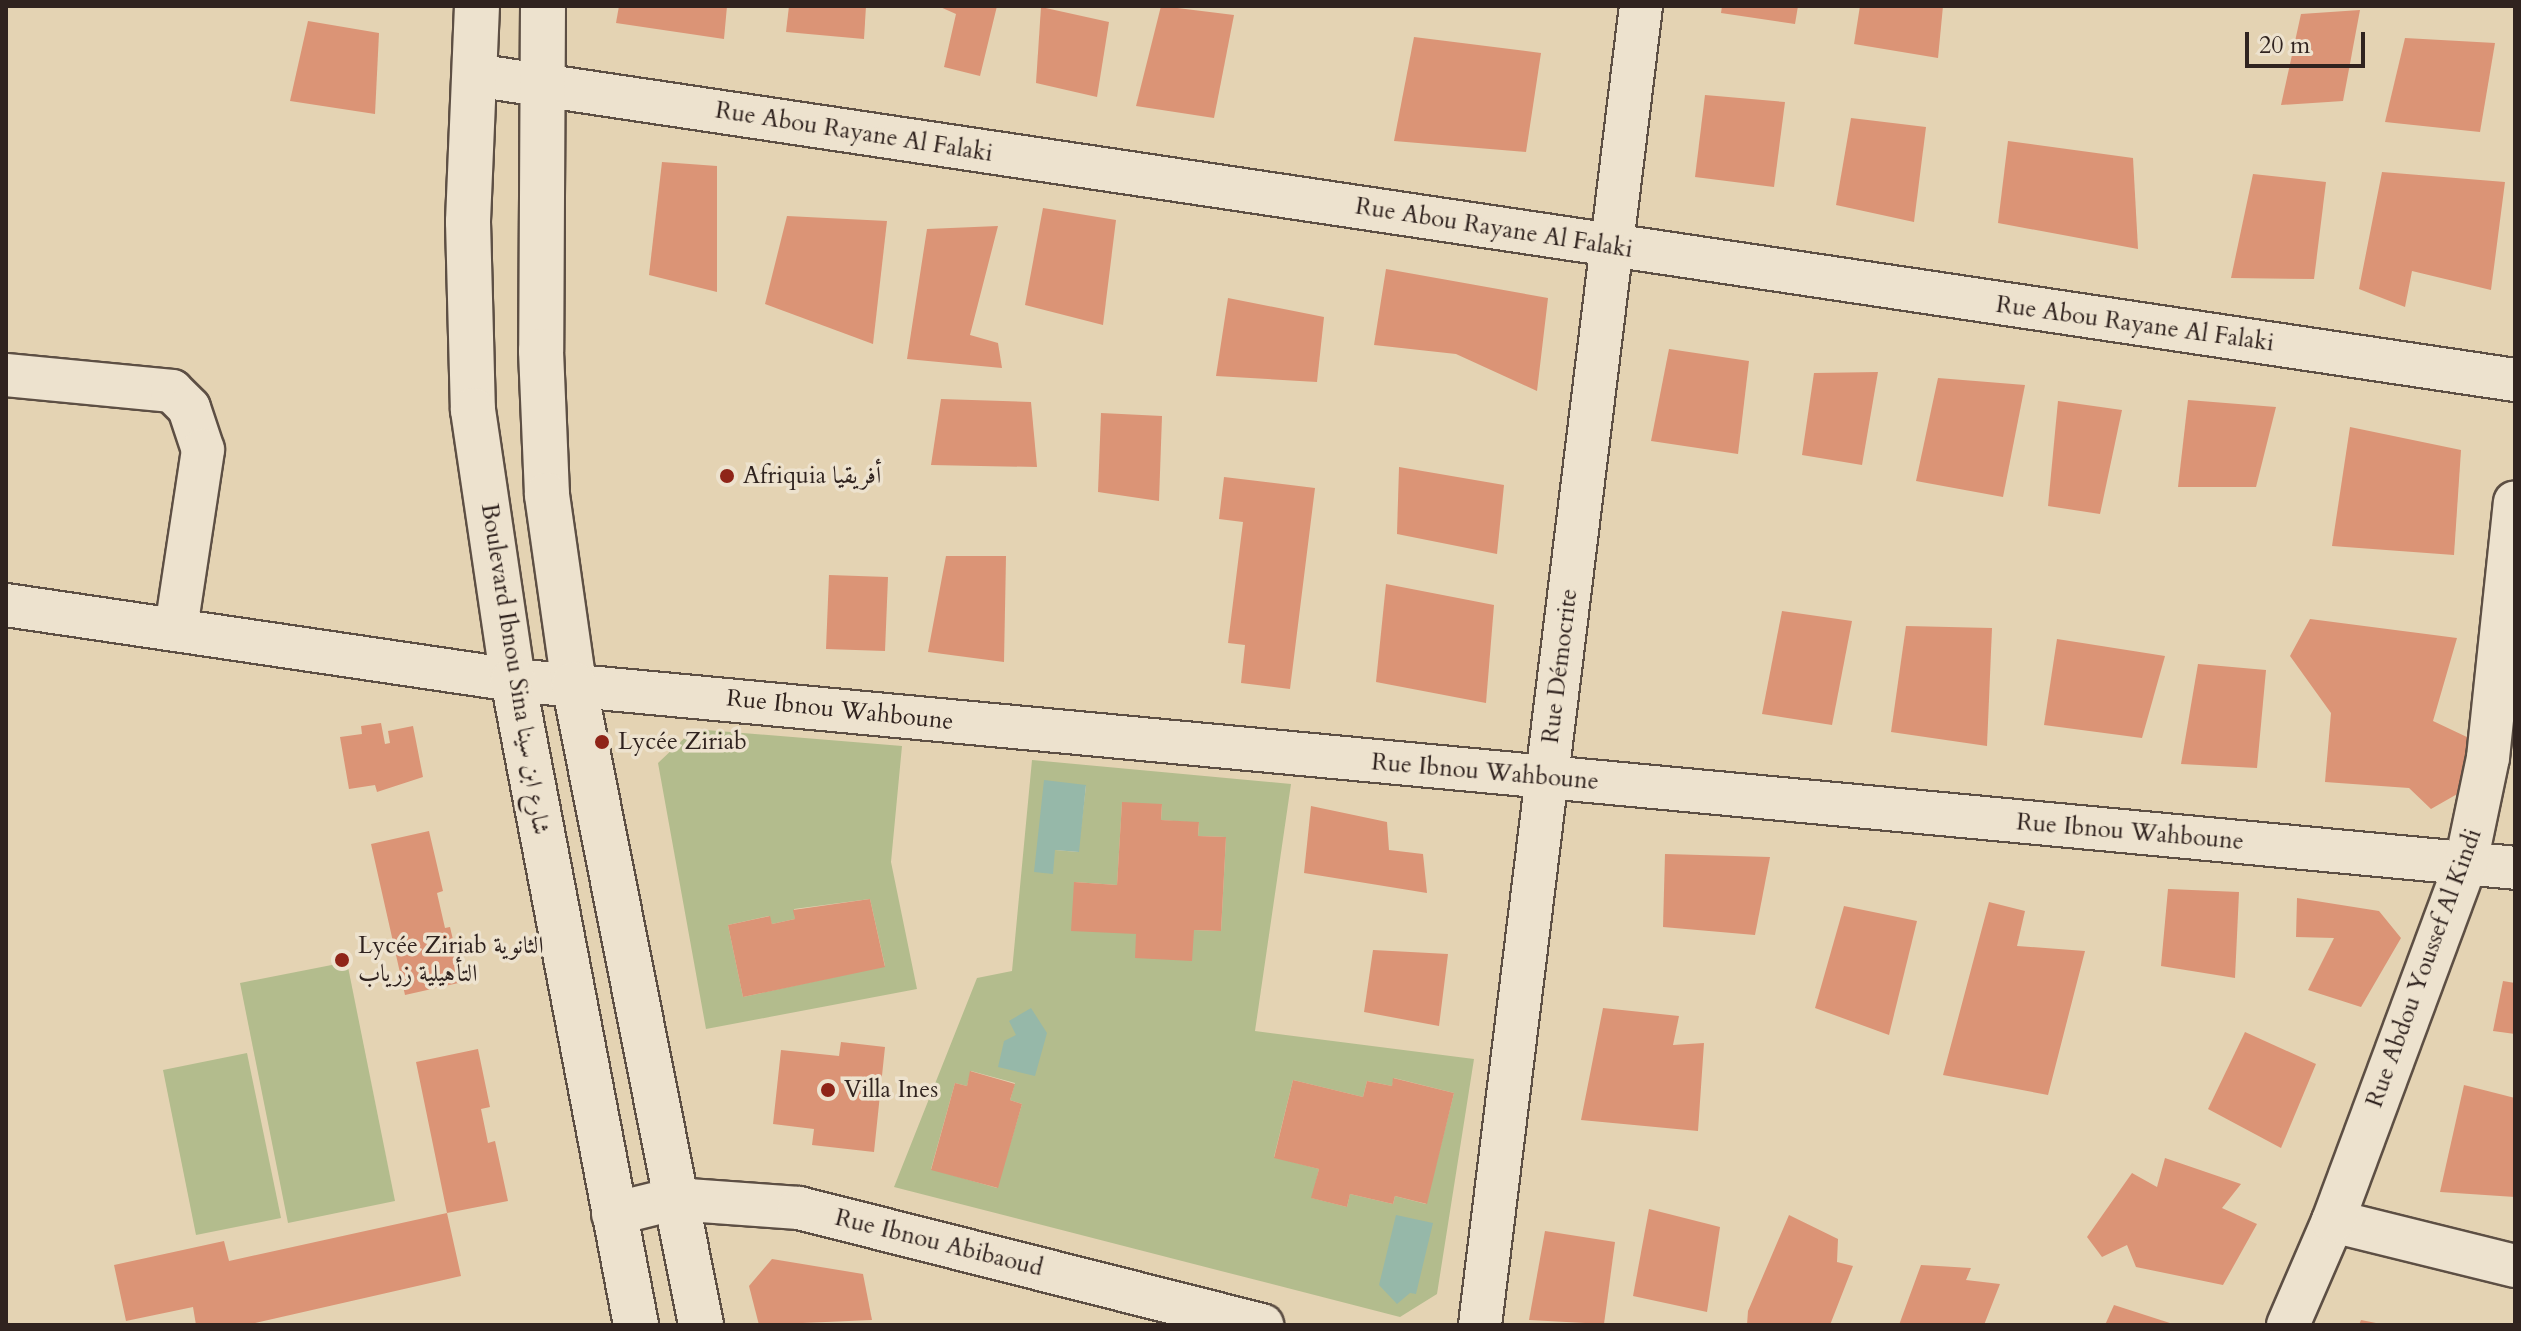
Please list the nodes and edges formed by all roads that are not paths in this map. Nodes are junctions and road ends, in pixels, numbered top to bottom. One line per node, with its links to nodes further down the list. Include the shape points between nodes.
1 (477, 6): 4 (main road, Boulevard Ibnou Sina شارع ابن سينا)
2 (543, 6): 5 (main road)
3 (1641, 6): 6 (street, Rue Démocrite)
4 (474, 75): 5 (street, Rue Abou Rayane Al Falaki); 12 (main road, Boulevard Ibnou Sina شارع ابن سينا, via 468,222 473,410)
5 (541, 85): 6 (street, Rue Abou Rayane Al Falaki); 13 (main road, via 547,480)
6 (1612, 246): 8 (street, Rue Abou Rayane Al Falaki); 14 (street, Rue Démocrite)
7 (6, 375): 11 (street, via 172,391 189,408 203,450)
8 (2515, 380)
9 (2515, 502): 15 (street, Rue Abdou Youssef Al Kindi, via 2488,758)
10 (6, 605): 11 (street, Rue Ibnou Wahboune)
11 (176, 629): 12 (street, Rue Ibnou Wahboune)
12 (513, 680): 13 (street, Rue Ibnou Wahboune); 18 (main road, Boulevard Ibnou Sina شارع ابن سينا)
13 (574, 684): 14 (street, Rue Ibnou Wahboune); 17 (main road)
14 (1547, 779): 15 (street, Rue Ibnou Wahboune); 24 (street, Rue Démocrite)
15 (2466, 863): 16 (street, Rue Ibnou Wahboune); 19 (street, Rue Abdou Youssef Al Kindi)
16 (2515, 868)
17 (674, 1199): 18 (street, Rue Ibnou Abibaoud); 22 (main road); 23 (street, Rue Ibnou Abibaoud, via 799,1208)
18 (613, 1214): 21 (main road, Boulevard Ibnou Sina شارع ابن سينا)
19 (2333, 1221): 20 (street); 25 (street, Rue Abdou Youssef Al Kindi)
20 (2515, 1266)
21 (636, 1325)
22 (701, 1325)
23 (1262, 1325)
24 (1480, 1325)
25 (2288, 1325)

